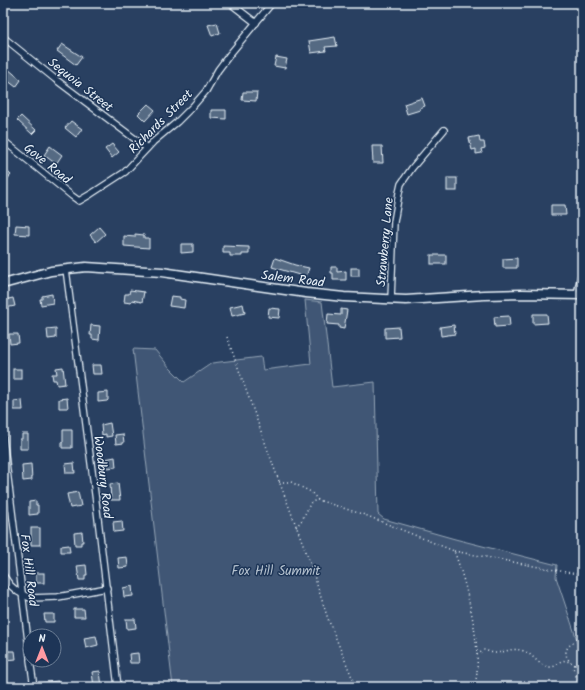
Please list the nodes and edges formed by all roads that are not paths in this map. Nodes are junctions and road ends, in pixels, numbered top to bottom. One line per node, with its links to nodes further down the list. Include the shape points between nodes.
1 (230, 3): 3 (street)
2 (272, 3): 3 (street, Richards Street)
3 (256, 23): 7 (street, Richards Street, via 218,70 194,106)
4 (3, 37): 7 (street, Sequoia Street)
5 (444, 130): 13 (street, Strawberry Lane, via 401,184 394,222)
6 (4, 141): 8 (street, Gove Road)
7 (147, 148): 8 (street, Richards Street, via 125,172)
8 (79, 201)
9 (582, 265): 12 (lane)
10 (66, 269): 11 (main road, Salem Road); 13 (main road, Salem Road, via 86,267 162,272 306,293); 16 (street, Woodbury Road)
11 (3, 284)
12 (579, 294): 13 (main road, Salem Road, via 484,295)
13 (391, 300)
14 (3, 438): 17 (street, Fox Hill Road)
15 (3, 575): 17 (street, via 10,585)
16 (106, 588): 17 (street, via 52,598 30,598); 21 (street, Woodbury Road)
17 (22, 594): 18 (street, Fox Hill Road)
18 (26, 628)
19 (31, 668): 20 (street, Fox Hill Road)
20 (34, 687)
21 (118, 687)

